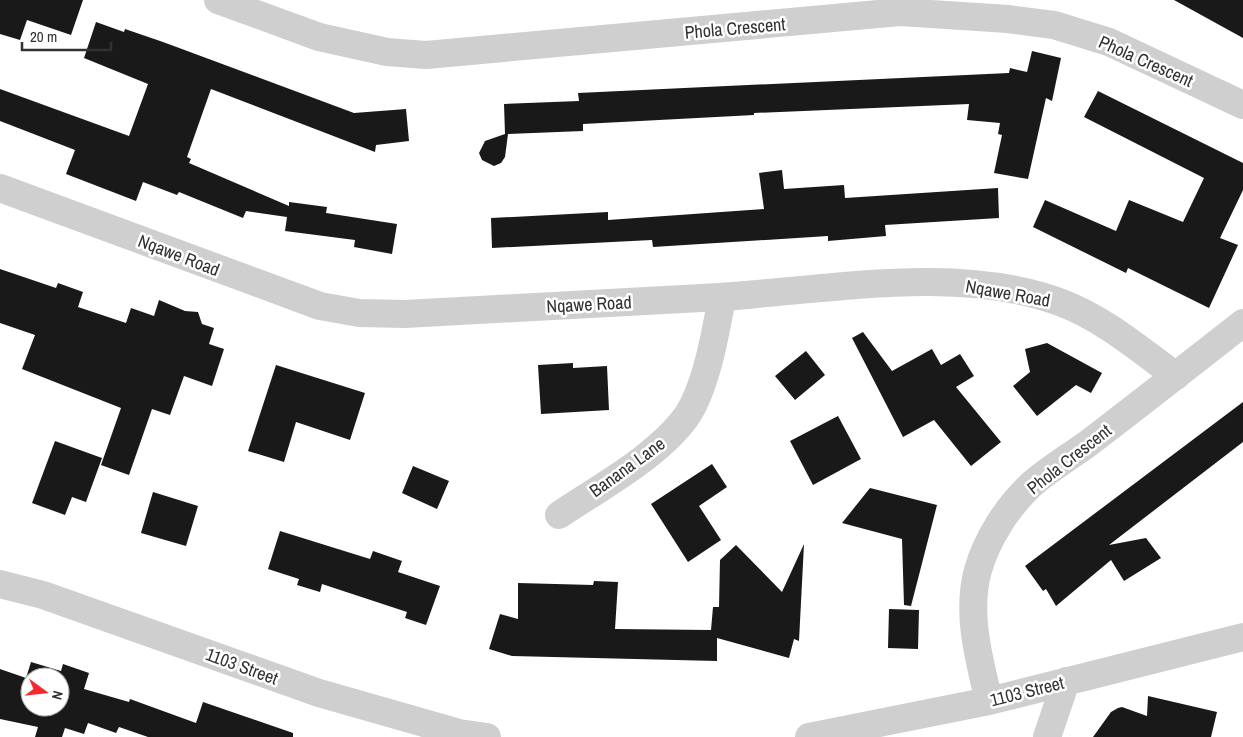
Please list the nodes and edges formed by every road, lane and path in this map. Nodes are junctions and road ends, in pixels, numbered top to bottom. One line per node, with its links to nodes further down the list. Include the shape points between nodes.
1 (218, 0): 2 (street, Phola Crescent, via 319,37 387,52 426,55)
2 (900, 6): 3 (street, Phola Crescent, via 1054,25 1109,42)
3 (1243, 105)
4 (0, 188): 5 (street, Nqawe Road, via 269,289 320,306 359,313 405,314)
5 (722, 297): 7 (street, Nqawe Road, via 910,282 985,285 1061,302 1095,318); 8 (street, Banana Lane, via 713,346 687,416 661,446)
6 (1243, 323): 7 (street, Phola Crescent)
7 (1176, 376): 12 (street, Phola Crescent, via 1032,484 987,542 978,572 974,613 977,649)
8 (559, 515)
9 (0, 584): 13 (street, 1103 Street, via 43,596 318,693 460,733)
10 (1243, 637): 11 (street, 1103 Street)
11 (1066, 682): 12 (street, 1103 Street); 15 (street)
12 (989, 701): 14 (street, 1103 Street)
13 (487, 737)
14 (808, 737)
15 (1047, 737)

